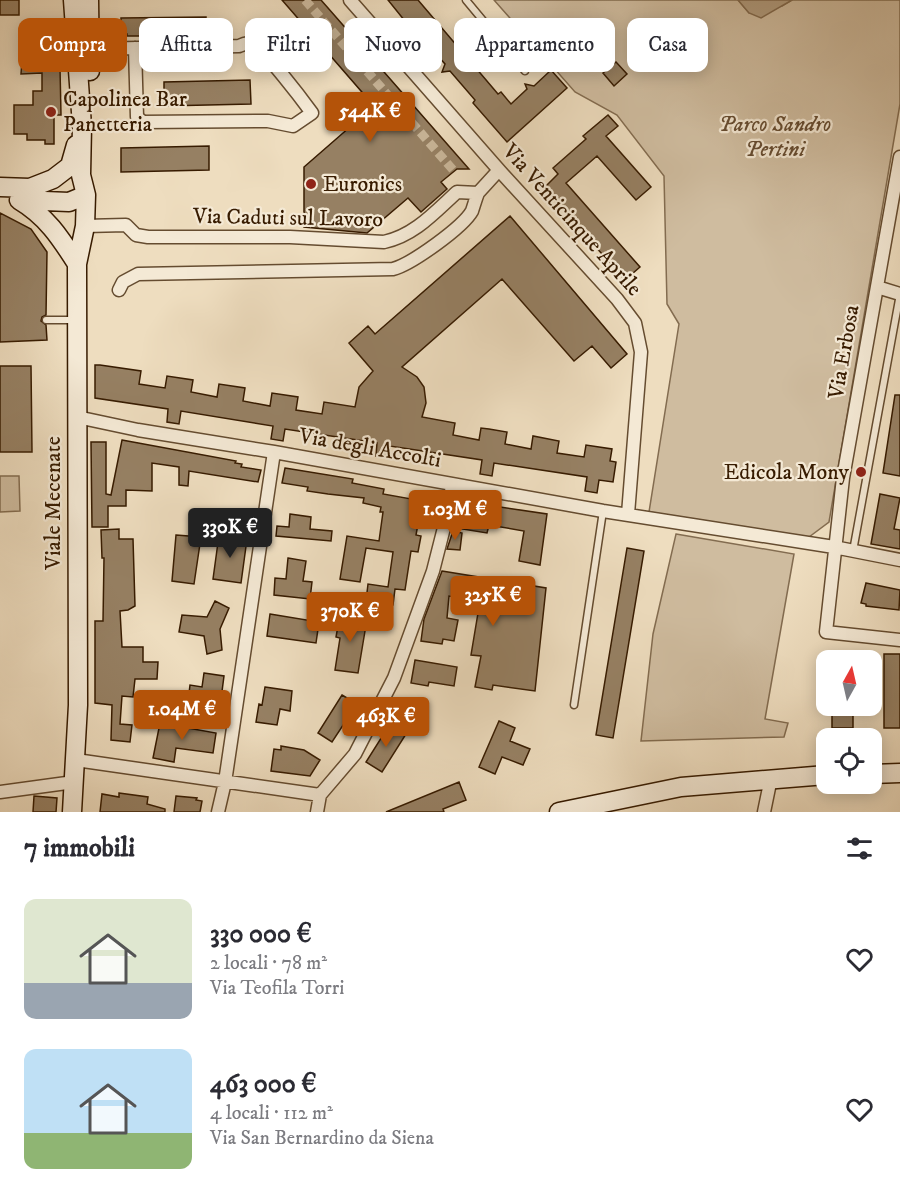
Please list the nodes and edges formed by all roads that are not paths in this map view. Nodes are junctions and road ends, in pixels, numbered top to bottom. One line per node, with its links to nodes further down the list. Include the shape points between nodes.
1 (73, 0): 10 (main road, Viale Mecenate)
2 (88, 0): 5 (main road, Viale Mecenate)
3 (350, 0): 12 (street, Via Venticinque Aprile)
4 (466, 0): 6 (lane)
5 (88, 18)
6 (481, 18)
7 (127, 48): 8 (street)
8 (135, 48): 8 (street, via 249,43 312,112 293,126 268,122 143,123 137,117)
9 (90, 72): 16 (main road, Viale Mecenate, via 92,175)
10 (82, 126): 13 (main road, Viale Mecenate, via 69,166 53,179 30,188); 16 (main road, Viale Mecenate, via 81,175)
11 (900, 161): 21 (street, Via Erbosa)
12 (500, 170): 15 (street); 30 (street, Via Venticinque Aprile, via 635,323 641,352)
13 (0, 187)
14 (0, 193): 16 (main road)
15 (478, 193): 19 (street, Via Caduti sul Lavoro, via 457,192 413,231 384,243 290,237 148,237 136,235 126,225); 22 (street, via 471,212 462,222 414,261 393,269 138,274 123,282)
16 (86, 195): 18 (main road, via 69,202); 19 (main road, Viale Mecenate)
17 (0, 199): 18 (main road)
18 (19, 200): 20 (main road, via 52,226)
19 (85, 226): 20 (main road, Viale Mecenate)
20 (77, 264): 25 (main road, Viale Mecenate)
21 (877, 287): 23 (street); 31 (street, Via Erbosa)
22 (119, 290)
23 (900, 294): 32 (lane)
24 (46, 320): 25 (lane)
25 (76, 320): 26 (main road, Viale Mecenate)
26 (77, 417): 27 (street, Via degli Accolti); 36 (main road, Viale Mecenate)
27 (274, 452): 28 (street, Via degli Accolti); 42 (street)
28 (453, 484): 29 (street, Via degli Accolti); 44 (street, via 433,571 394,678 355,754)
29 (603, 511): 30 (street, Via degli Accolti); 35 (lane)
30 (628, 514): 31 (street, Via degli Accolti)
31 (834, 547): 32 (street, Via degli Accolti); 34 (street, Via Erbosa, via 826,632)
32 (853, 551): 33 (street, Via degli Accolti)
33 (900, 560)
34 (900, 640)
35 (574, 705)
36 (76, 760): 41 (main road, Viale Mecenate); 42 (street)
37 (900, 773): 38 (main road)
38 (882, 774)
39 (816, 776): 40 (main road)
40 (771, 778): 48 (main road, via 681,787); 49 (street)
41 (74, 782): 43 (street); 45 (main road, Viale Mecenate)
42 (225, 782): 44 (street); 46 (street)
43 (0, 792)
44 (320, 795): 47 (street)
45 (72, 812)
46 (218, 812)
47 (317, 812)
48 (559, 812)
49 (764, 812)

